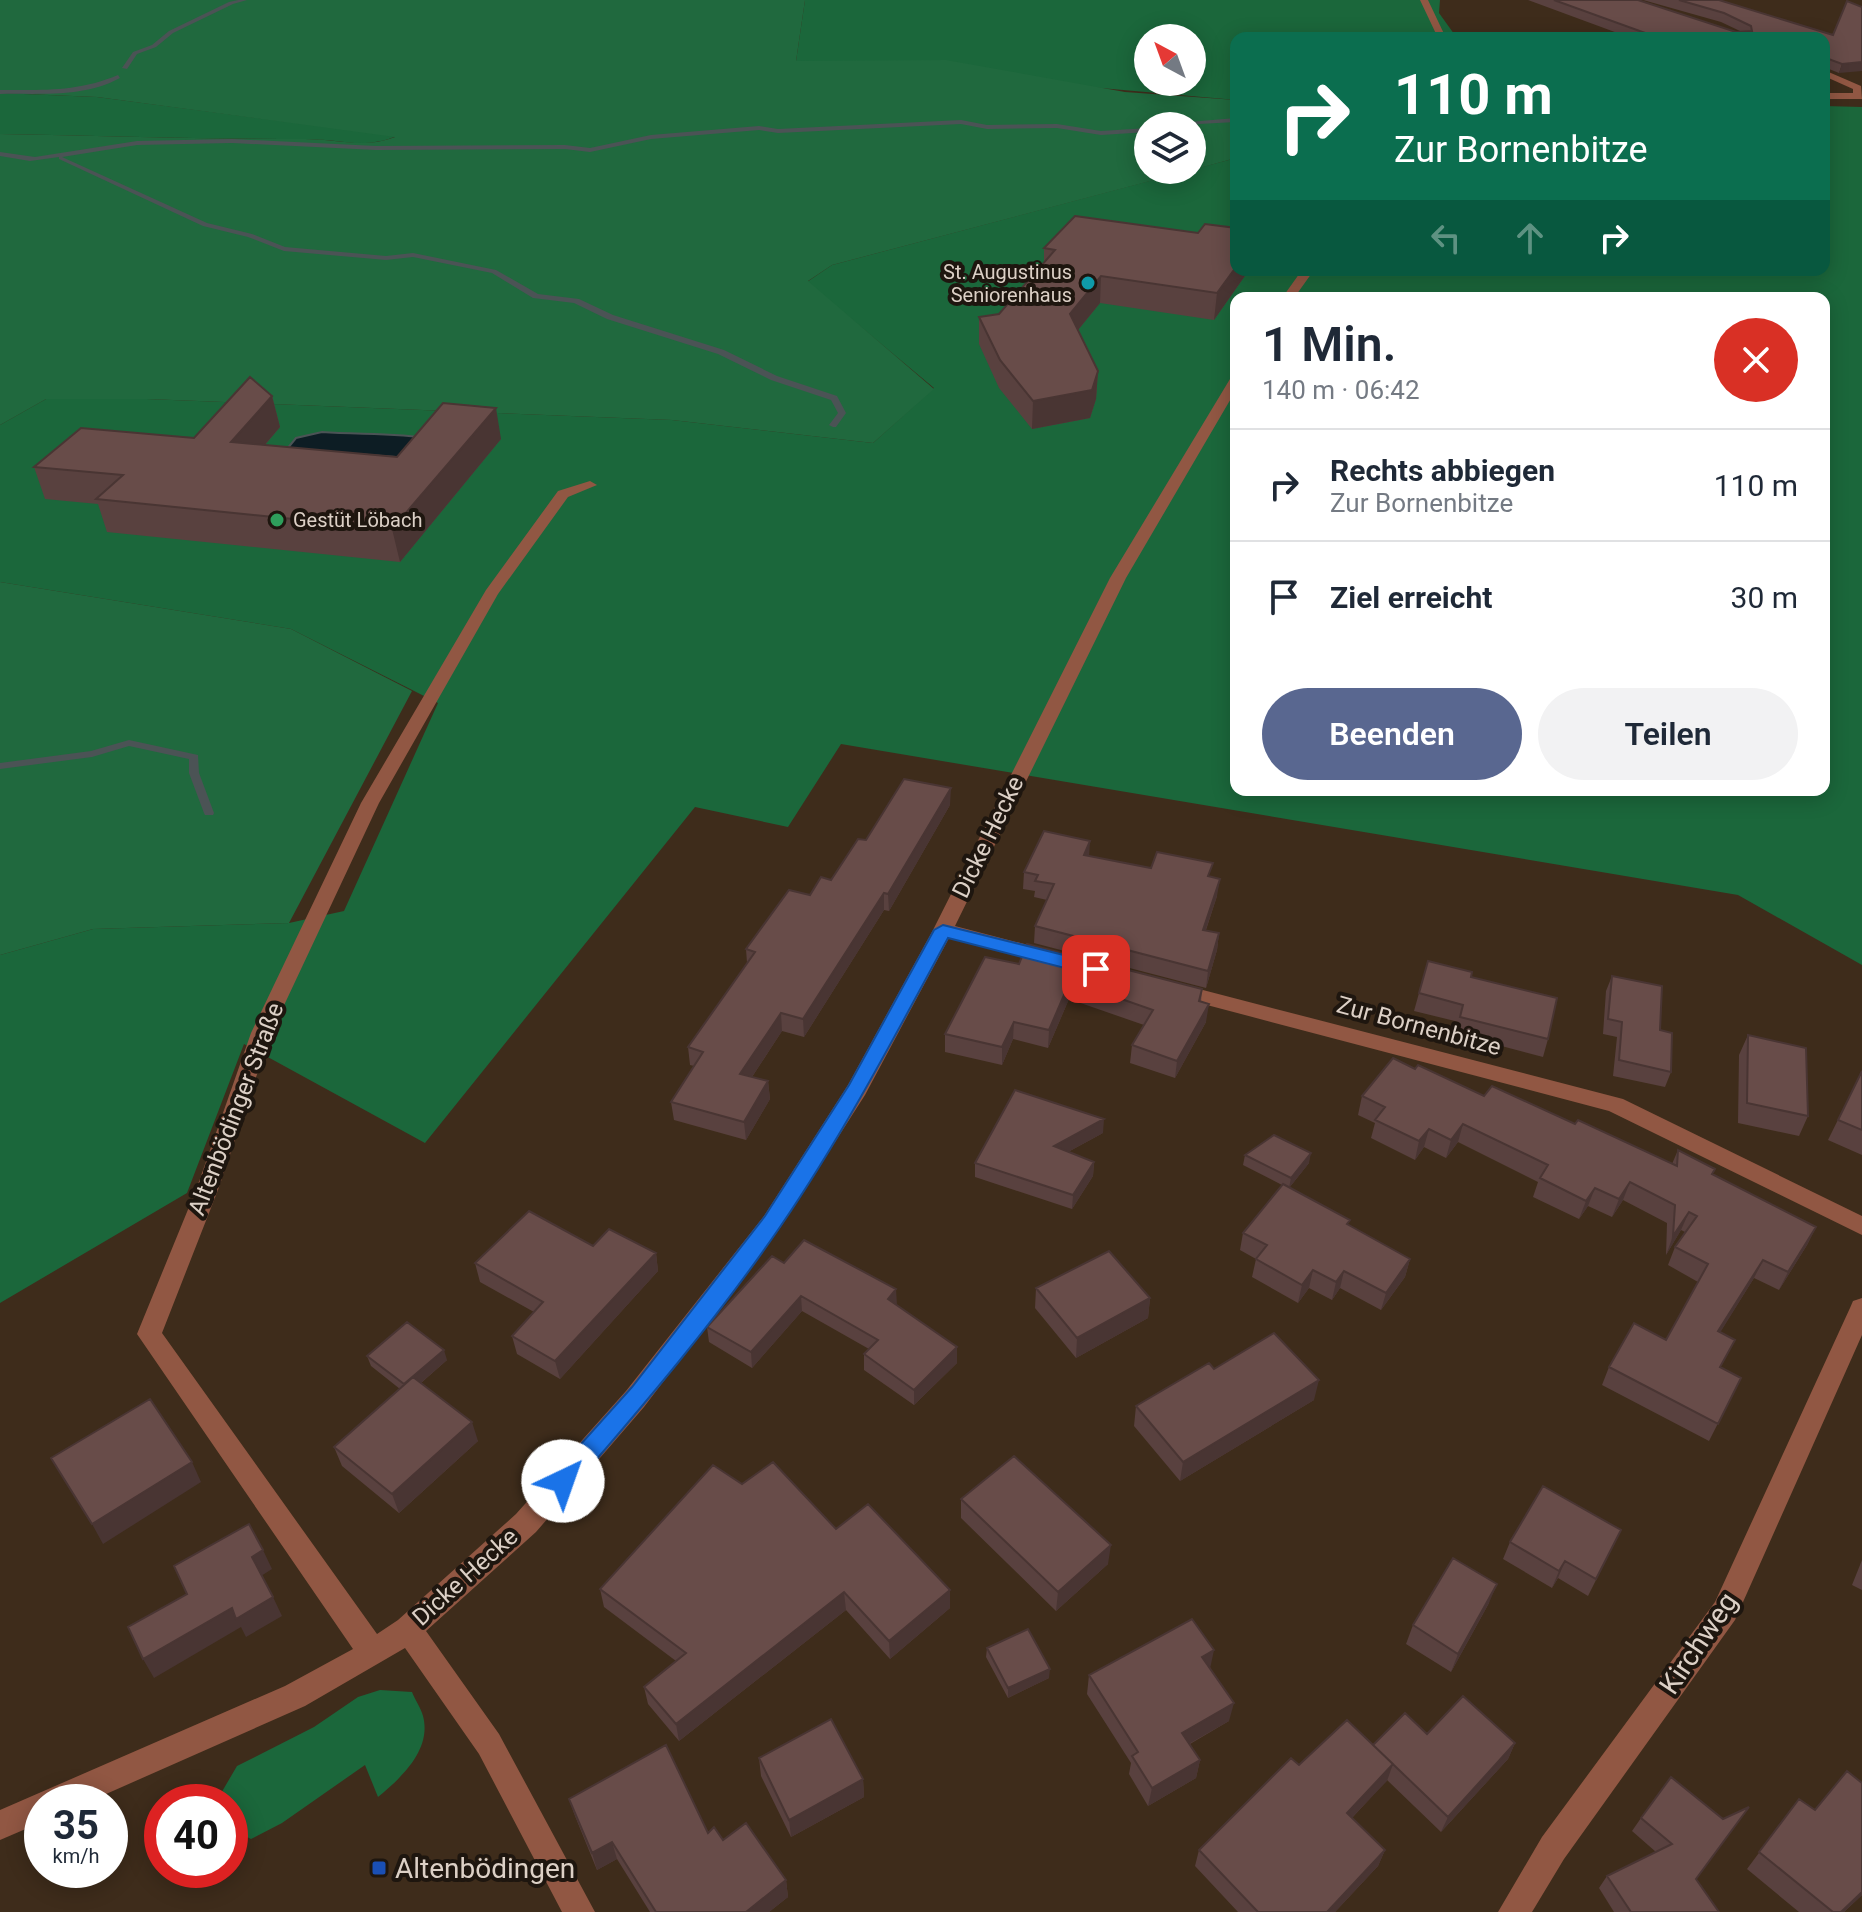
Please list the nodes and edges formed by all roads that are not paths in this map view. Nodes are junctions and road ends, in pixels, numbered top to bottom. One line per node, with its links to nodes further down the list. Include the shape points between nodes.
1 (1424, 0): 2 (street)
2 (1438, 32)
3 (1830, 76): 5 (street, via 1858,88)
4 (1830, 96): 5 (street)
5 (1860, 96)
6 (1230, 389): 8 (street, Dicke Hecke, via 1118,578)
7 (590, 485): 14 (street, Altenbödinger Straße, via 563,494 491,593 370,803 261,1033 207,1190 149,1334)
8 (943, 930): 9 (street); 13 (street, Dicke Hecke, via 857,1089 772,1222 640,1394 526,1523)
9 (1065, 962)
10 (1157, 985): 11 (street, Zur Bornenbitze, via 1615,1105)
11 (1862, 1226)
12 (1862, 1308): 19 (street, Kirchweg, via 1725,1611 1553,1848)
13 (408, 1629): 14 (street, Dicke Hecke); 18 (street, via 489,1744)
14 (373, 1653): 15 (street, Dicke Hecke, via 295,1696)
15 (94, 1784)
16 (24, 1815): 17 (street)
17 (0, 1825)
18 (579, 1912)
19 (1514, 1912)

